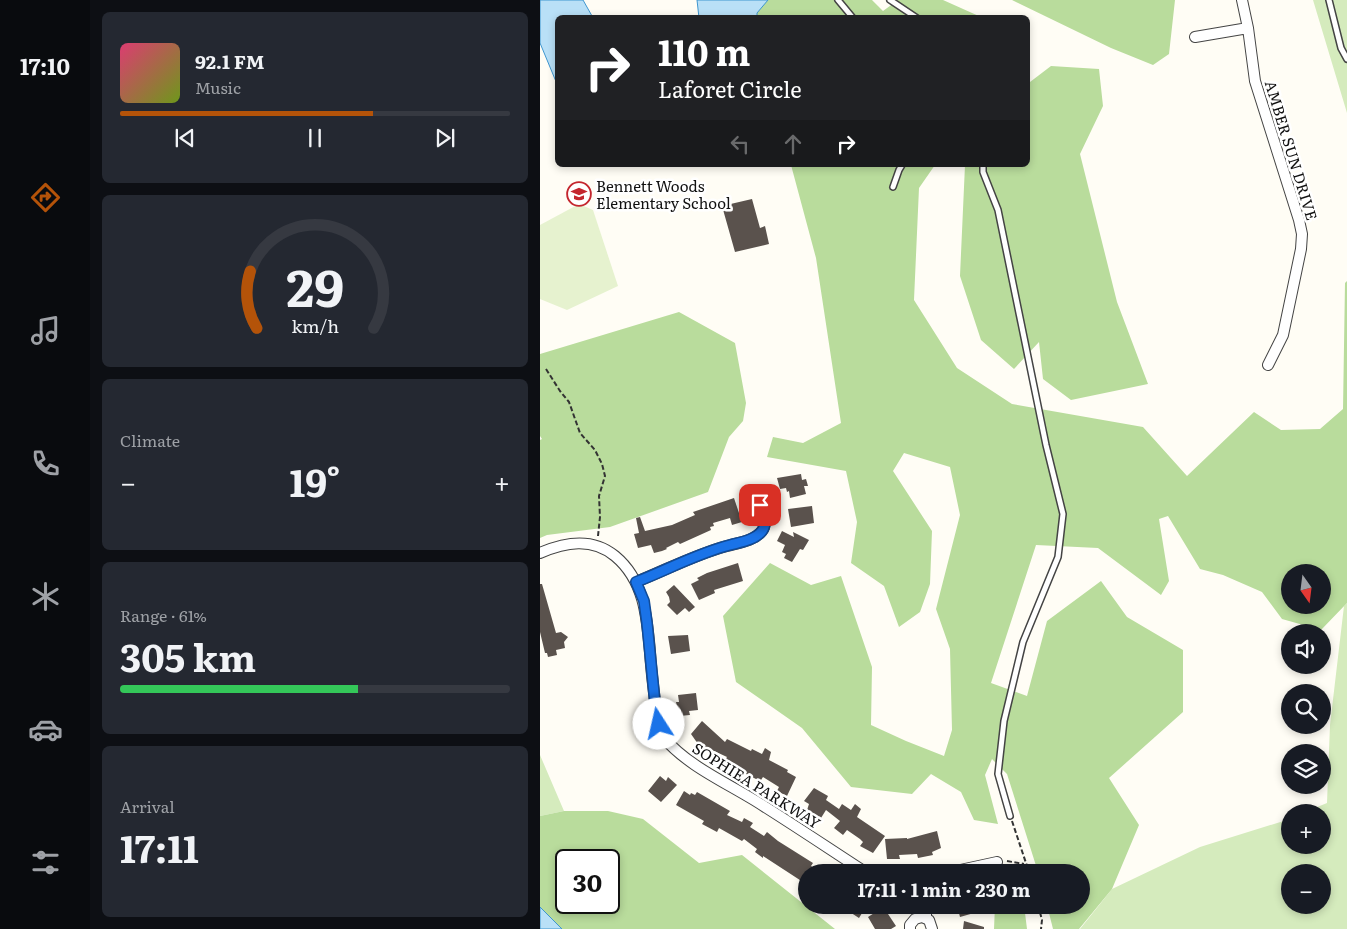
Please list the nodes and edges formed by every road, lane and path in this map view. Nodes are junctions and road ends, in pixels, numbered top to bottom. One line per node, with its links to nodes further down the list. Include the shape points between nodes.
1 (838, 0): 5 (lane)
2 (890, 0): 6 (lane)
3 (1242, 0): 7 (street, AMBER SUN DRIVE)
4 (1329, 0): 9 (lane, via 1341,48)
5 (850, 15)
6 (912, 15)
7 (1248, 28): 8 (street); 13 (street, AMBER SUN DRIVE, via 1255,81 1302,234 1283,335)
8 (1195, 36)
9 (1347, 59)
10 (900, 167): 12 (lane)
11 (983, 167): 19 (lane, via 998,210 1062,514 1058,557 1023,642 1004,721 998,774)
12 (894, 187)
13 (1268, 365)
14 (546, 369): 16 (path, via 569,402 580,433 602,464 605,476 599,496)
15 (760, 505): 18 (street, via 765,525 756,537 713,550)
16 (597, 544): 17 (street, via 562,545); 18 (street, SOPHIEA PARKWAY, via 625,565)
17 (540, 553)
18 (636, 582): 21 (street, SOPHIEA PARKWAY, via 644,601 656,713 662,736 682,756)
19 (1010, 816): 23 (path)
20 (997, 862): 22 (street); 23 (path)
21 (853, 864)
22 (988, 864)
23 (1026, 864)
24 (926, 914): 26 (street)
25 (1040, 914): 29 (path)
26 (926, 918): 27 (street, via 915,919); 28 (street)
27 (910, 929)
28 (932, 929)
29 (1041, 929)

